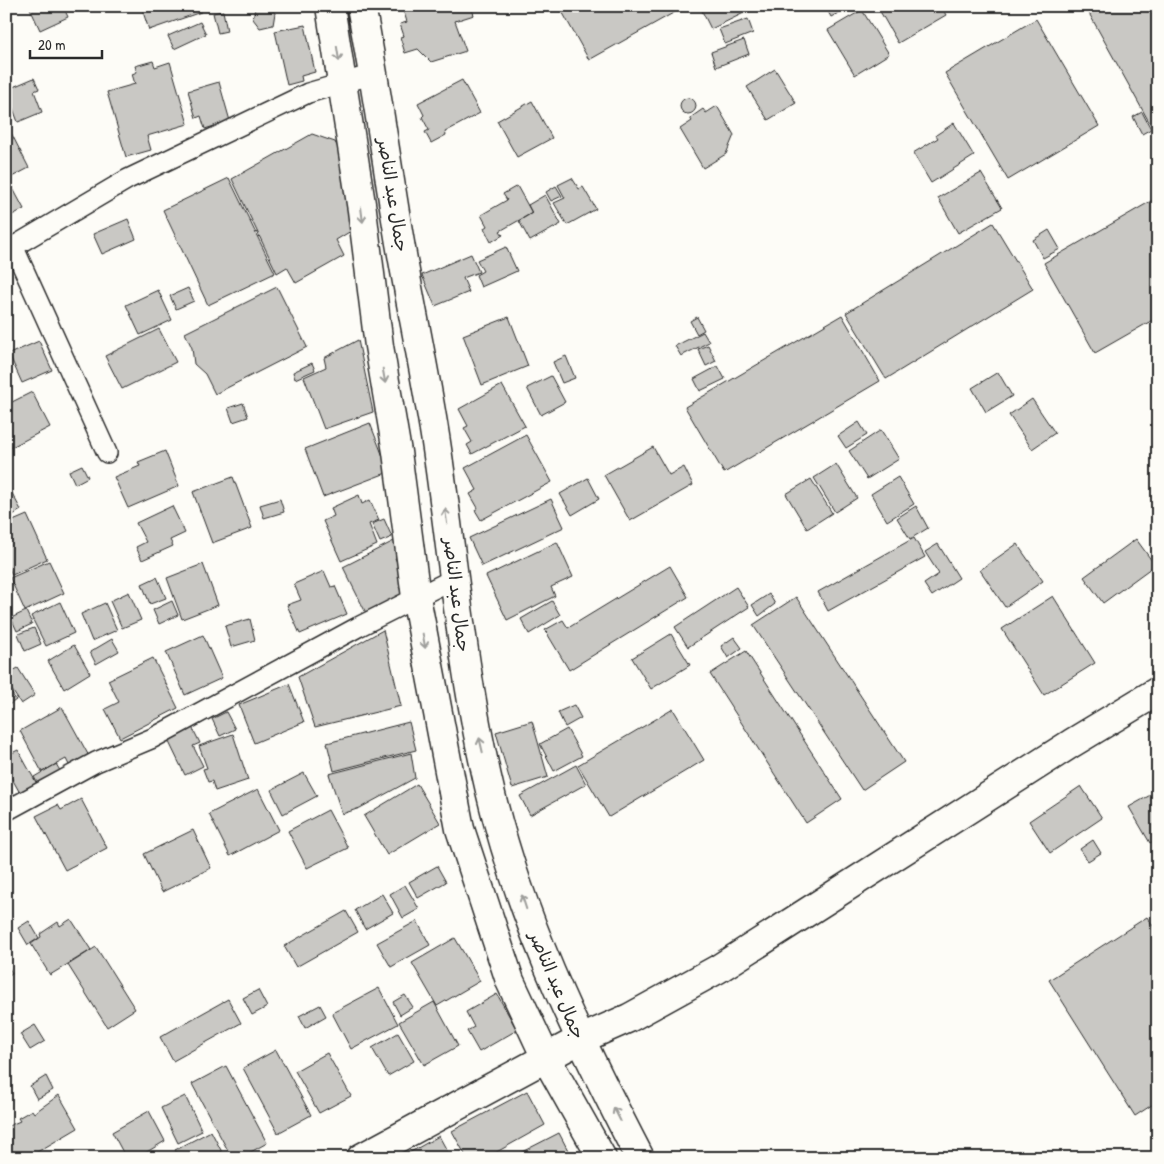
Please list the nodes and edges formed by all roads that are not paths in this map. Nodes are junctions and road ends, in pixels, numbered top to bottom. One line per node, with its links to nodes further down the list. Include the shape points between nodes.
1 (330, 6): 4 (main road, جمال عبد الناصر, one-way to 4)
2 (362, 7): 3 (main road, جمال عبد الناصر)
3 (374, 74): 4 (street); 7 (main road, جمال عبد الناصر, one-way to 3, via 428,382 397,227)
4 (343, 84): 5 (street, via 308,93 128,179); 8 (main road, جمال عبد الناصر, one-way to 8)
5 (10, 249): 6 (street)
6 (107, 453)
7 (455, 578): 8 (street); 11 (main road, جمال عبد الناصر, one-way to 7, via 535,936 498,822 471,702)
8 (416, 597): 10 (street, via 153,738 96,762); 12 (main road, جمال عبد الناصر, one-way to 12, via 460,829 510,981)
9 (1158, 691): 11 (main road, via 718,969 629,1018)
10 (6, 811)
11 (579, 1040): 12 (main road); 15 (main road, جمال عبد الناصر, one-way to 11)
12 (546, 1058): 13 (main road); 14 (main road, جمال عبد الناصر)
13 (361, 1158)
14 (602, 1158)
15 (640, 1158)

